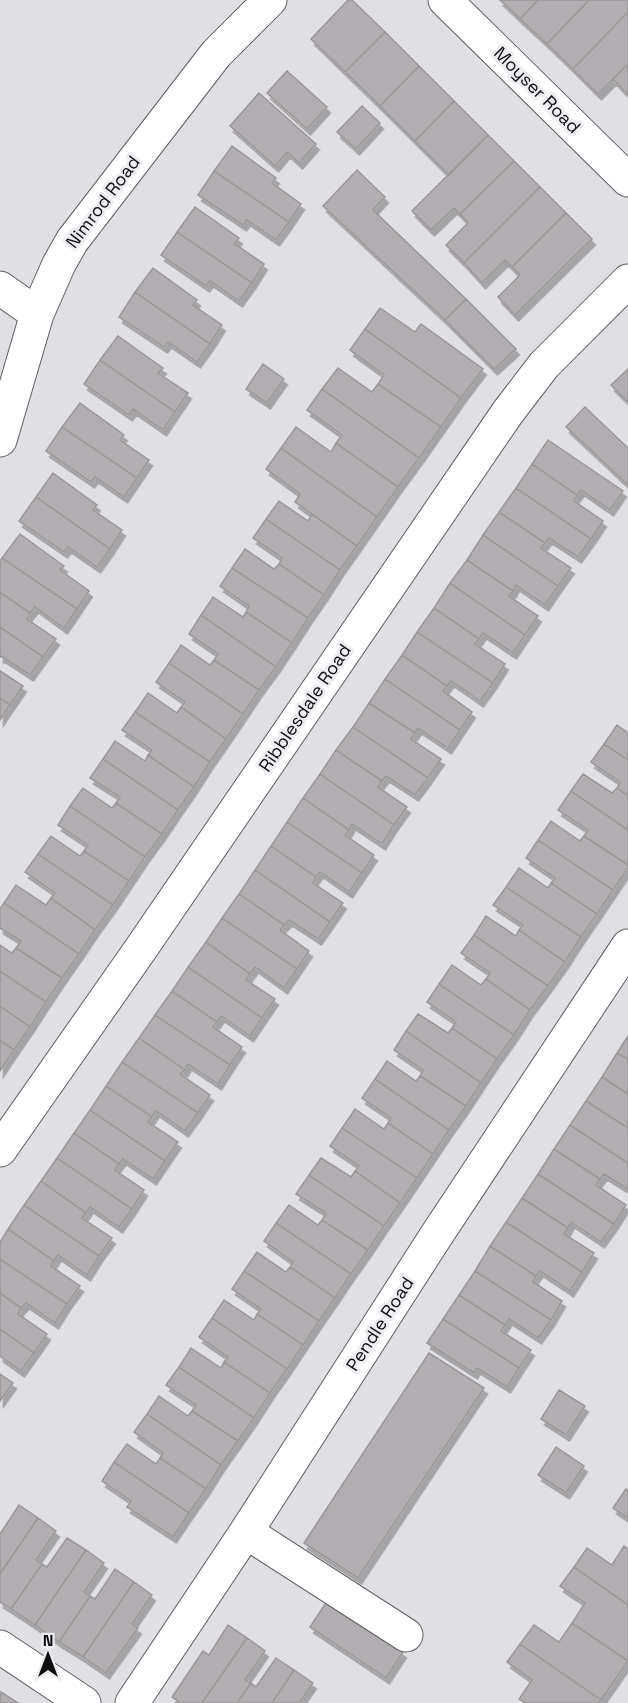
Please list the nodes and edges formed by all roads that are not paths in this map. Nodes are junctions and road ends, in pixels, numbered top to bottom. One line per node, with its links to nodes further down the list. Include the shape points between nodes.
1 (270, 0): 6 (street, Nimrod Road, via 216,54 72,241)
2 (446, 0): 3 (street, Moyser Road)
3 (628, 180)
4 (628, 281): 9 (street, Ribblesdale Road, via 525,389)
5 (0, 288): 6 (street)
6 (37, 314): 7 (street, Nimrod Road)
7 (0, 440)
8 (628, 946): 10 (street, Pendle Road)
9 (0, 1150)
10 (246, 1532): 11 (street); 14 (street, Pendle Road)
11 (406, 1635)
12 (0, 1647): 13 (street)
13 (84, 1703)
14 (132, 1703)

